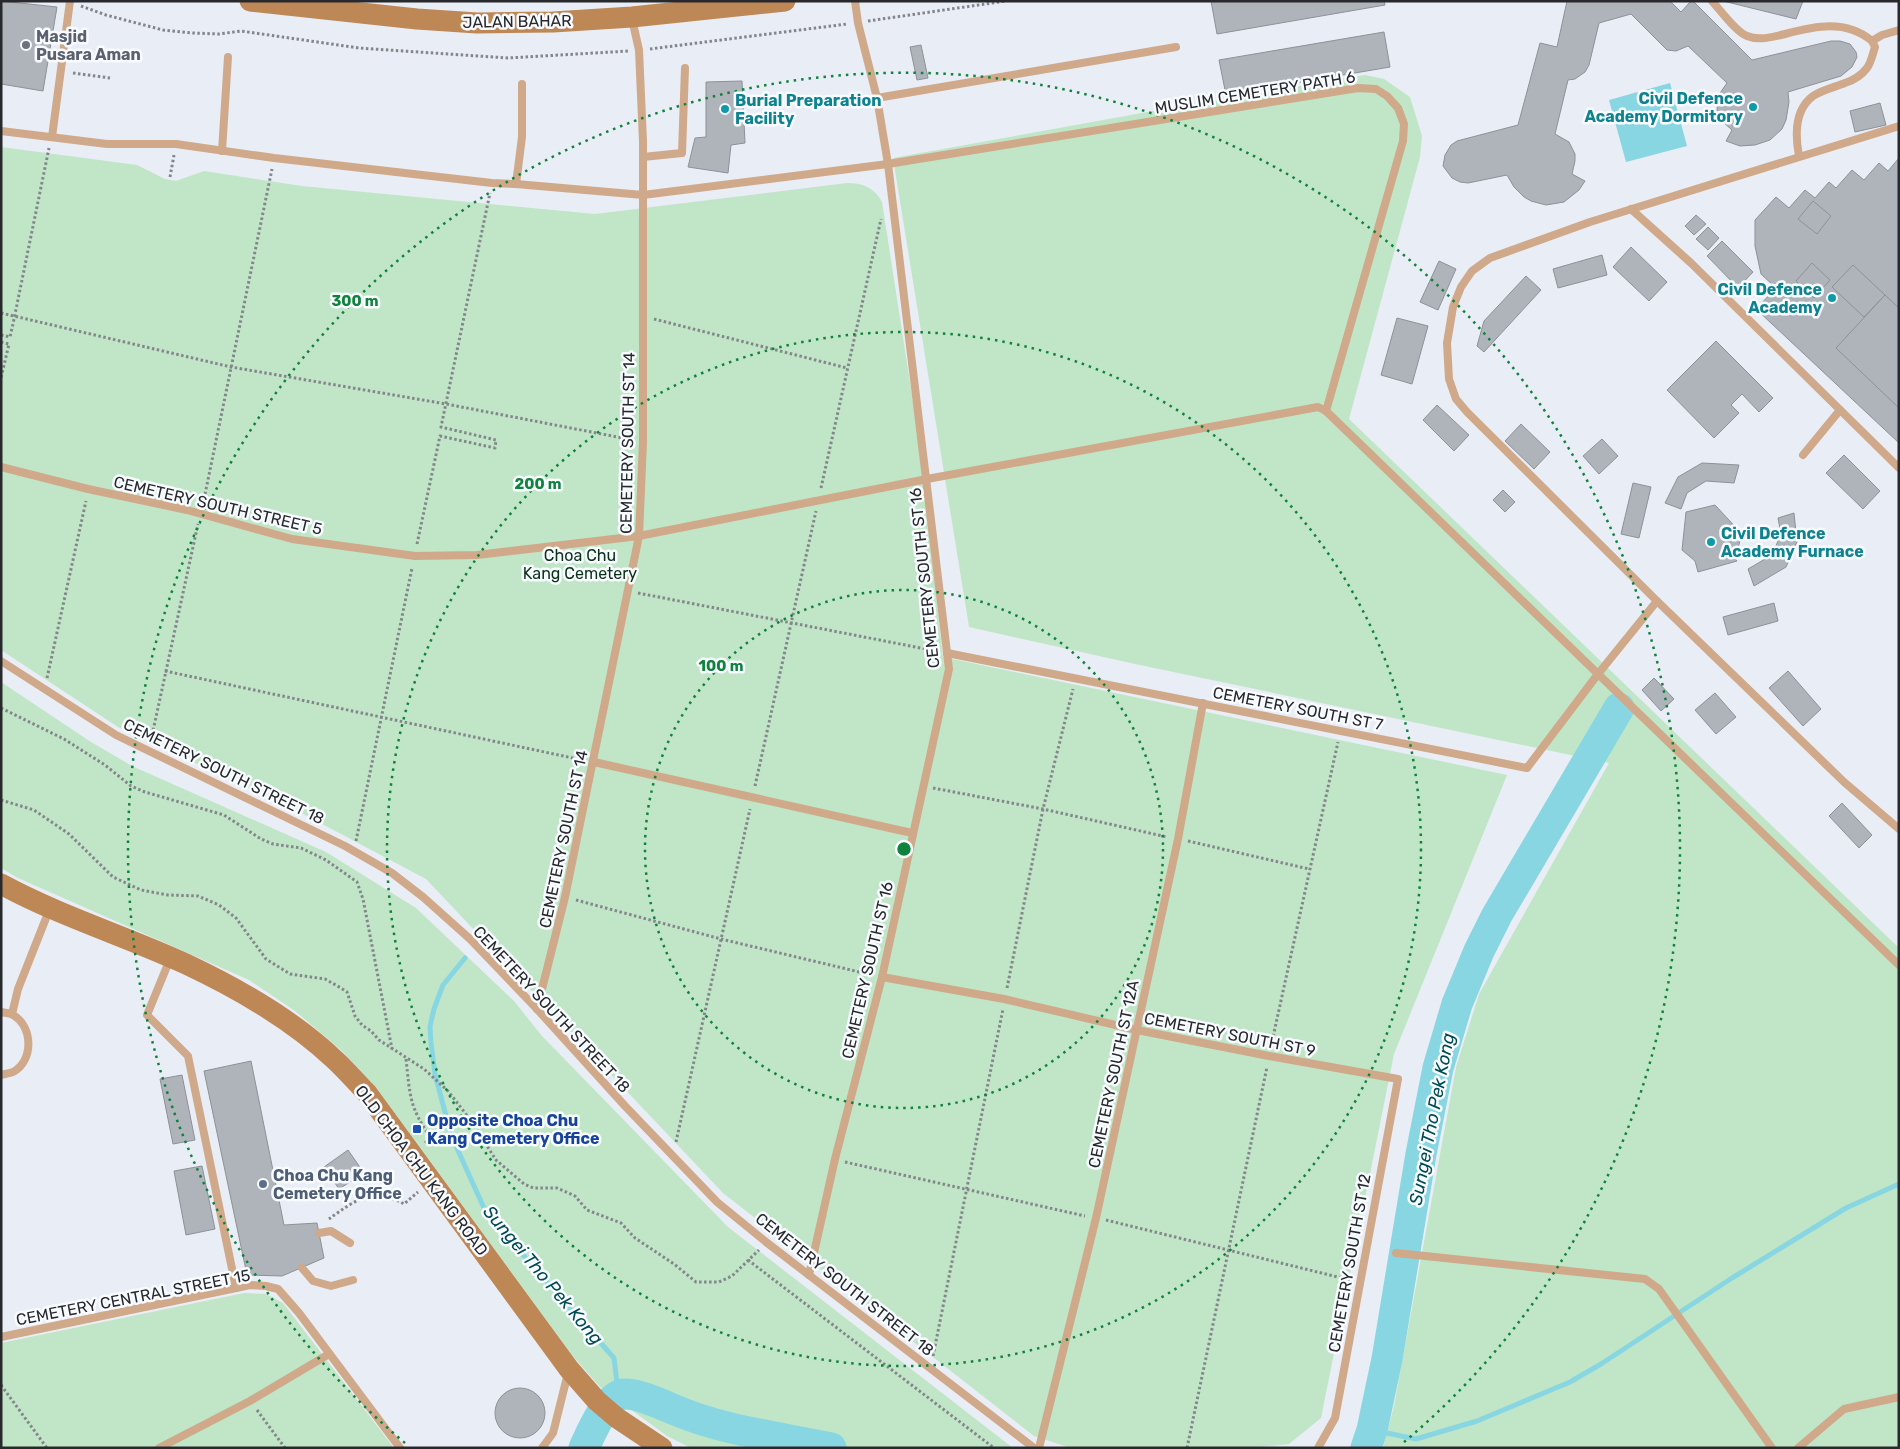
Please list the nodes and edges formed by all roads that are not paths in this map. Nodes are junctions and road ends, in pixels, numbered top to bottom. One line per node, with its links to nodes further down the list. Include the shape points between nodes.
1 (70, 1): 16 (lane)
2 (250, 1): 6 (street, JALAN BAHAR, via 477,23)
3 (785, 1): 6 (street, JALAN BAHAR)
4 (855, 1): 13 (lane, CEMETERY SOUTH ST 16)
5 (1712, 1): 8 (lane, via 1746,36 1758,39 1832,25 1854,29)
6 (632, 17): 19 (lane, CEMETERY SOUTH ST 14, via 639,50)
7 (1899, 30): 8 (lane)
8 (1872, 40): 18 (lane, via 1875,47 1868,68 1857,78 1814,95 1806,102 1796,133)
9 (1176, 47): 13 (lane)
10 (228, 57): 17 (lane)
11 (685, 68): 19 (lane, via 682,153)
12 (522, 84): 21 (lane, via 522,137)
13 (877, 98): 20 (lane, CEMETERY SOUTH ST 16)
14 (1899, 126): 18 (lane)
15 (1, 131): 16 (lane, MUSLIM CEMETERY PATH 6)
16 (52, 137): 17 (lane, MUSLIM CEMETERY PATH 6, via 107,144 176,144)
17 (222, 151): 21 (lane, MUSLIM CEMETERY PATH 6)
18 (1799, 156): 23 (lane)
19 (643, 157): 22 (lane, CEMETERY SOUTH ST 14)
20 (888, 164): 22 (lane, MUSLIM CEMETERY PATH 6); 25 (lane, MUSLIM CEMETERY PATH 6, via 1358,88 1376,90 1387,96 1398,108 1404,124 1402,140); 29 (lane, CEMETERY SOUTH ST 16)
21 (516, 184): 22 (lane, MUSLIM CEMETERY PATH 6)
22 (643, 195): 30 (lane, CEMETERY SOUTH ST 14)
23 (1631, 209): 24 (lane, via 1691,263); 31 (lane, via 1490,258 1472,271 1461,286 1453,307 1447,343 1449,380 1456,399 1467,412)
24 (1840, 410): 26 (lane); 28 (lane)
25 (1326, 411): 29 (lane, CEMETERY SOUTH STREET 5, via 1318,407); 34 (lane)
26 (1803, 455)
27 (1, 467): 30 (lane, CEMETERY SOUTH STREET 5, via 292,539 415,556 509,553)
28 (1899, 468)
29 (927, 479): 30 (lane, CEMETERY SOUTH STREET 5); 32 (lane, CEMETERY SOUTH ST 16)
30 (640, 536): 36 (lane, CEMETERY SOUTH ST 14)
31 (1657, 601): 34 (lane); 37 (lane, via 1844,782)
32 (947, 653): 35 (lane, CEMETERY SOUTH ST 7); 38 (lane, CEMETERY SOUTH ST 16, via 949,669)
33 (1, 661): 44 (lane, CEMETERY SOUTH STREET 18, via 116,735 287,816 392,873 423,896 470,940)
34 (1598, 674): 35 (lane, CEMETERY SOUTH ST 7, via 1527,768); 42 (lane)
35 (1204, 703): 47 (lane, CEMETERY SOUTH ST 12A)
36 (594, 762): 38 (lane); 44 (lane, CEMETERY SOUTH ST 14)
37 (1899, 829)
38 (912, 833): 43 (lane, CEMETERY SOUTH ST 16)
39 (1, 884): 40 (street, OLD CHOA CHU KANG ROAD)
40 (50, 908): 41 (street, OLD CHOA CHU KANG ROAD); 46 (lane, via 18,989)
41 (171, 958): 56 (lane, via 147,1015 188,1056); 59 (street, OLD CHOA CHU KANG ROAD, via 244,993 287,1020 335,1059 367,1093)
42 (1899, 965)
43 (882, 977): 47 (lane, CEMETERY SOUTH ST 9); 54 (lane, CEMETERY SOUTH ST 16)
44 (537, 1009): 54 (lane, CEMETERY SOUTH STREET 18, via 717,1202)
45 (1, 1012): 46 (lane)
46 (12, 1014): 48 (lane, via 28,1036 28,1050 23,1062 13,1072)
47 (1137, 1030): 49 (lane, CEMETERY SOUTH ST 9); 67 (lane, CEMETERY SOUTH ST 12A, via 1096,1218)
48 (1, 1074)
49 (1398, 1079): 68 (lane, CEMETERY SOUTH ST 12, via 1335,1418)
50 (319, 1233): 51 (lane, via 331,1231)
51 (350, 1243)
52 (1396, 1253): 69 (lane, via 1645,1279 1659,1289)
53 (302, 1268): 55 (lane, via 313,1281 331,1286)
54 (809, 1275): 66 (lane, CEMETERY SOUTH STREET 18)
55 (354, 1280)
56 (236, 1288): 57 (lane, CEMETERY CENTRAL STREET 15); 58 (lane, CEMETERY CENTRAL STREET 15, via 250,1285 278,1290)
57 (1, 1337)
58 (329, 1354): 61 (lane); 64 (lane, CEMETERY CENTRAL STREET 15)
59 (569, 1369): 62 (street, OLD CHOA CHU KANG ROAD, via 597,1400); 65 (lane, via 553,1433)
60 (1899, 1397): 70 (lane, via 1844,1409)
61 (171, 1445): 63 (lane)
62 (657, 1447)
63 (159, 1448)
64 (400, 1448)
65 (542, 1448)
66 (1034, 1448)
67 (1039, 1448)
68 (1318, 1448)
69 (1772, 1448)
70 (1798, 1448)

